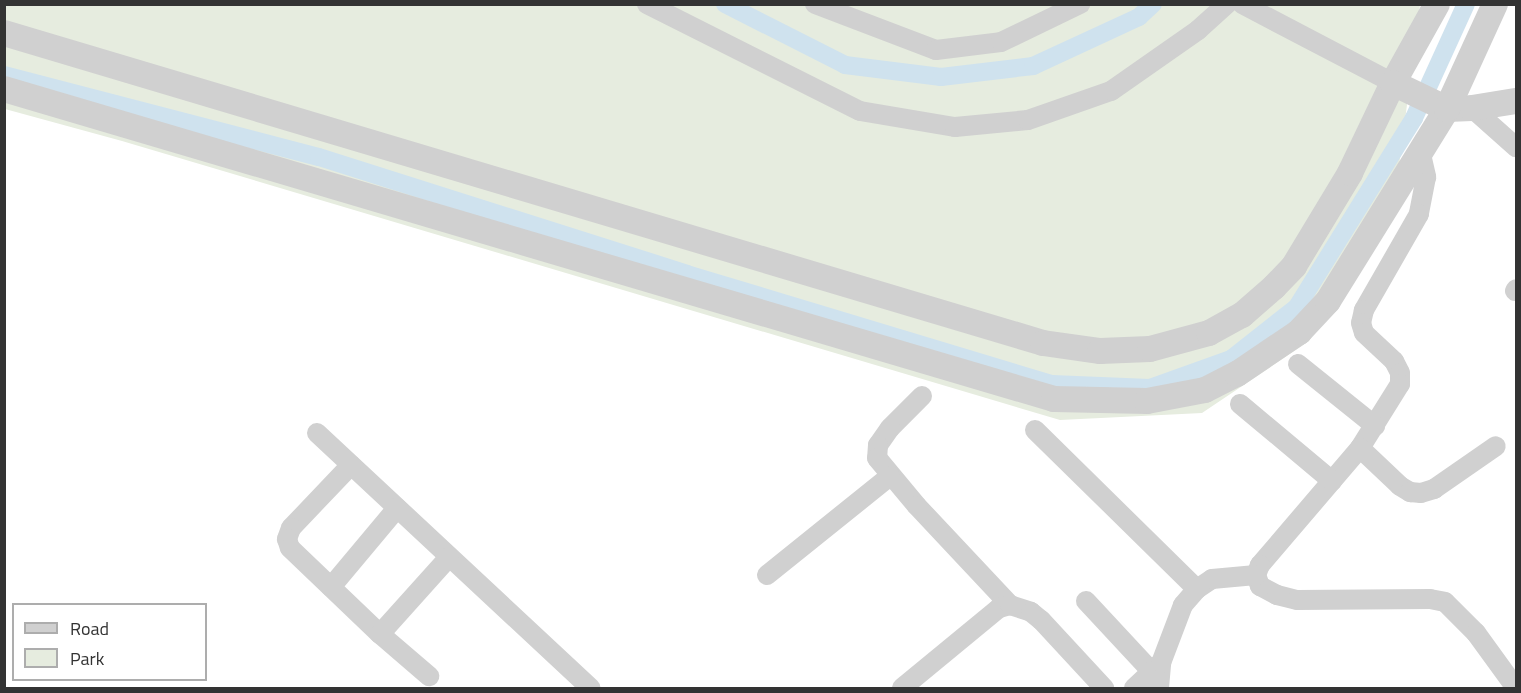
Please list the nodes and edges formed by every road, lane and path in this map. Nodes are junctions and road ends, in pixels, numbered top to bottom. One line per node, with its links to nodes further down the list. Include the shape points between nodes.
1 (647, 4): 4 (street, via 860,111 956,127 1028,120 1111,91 1198,30)
2 (815, 4): 3 (street, via 936,50 1001,42)
3 (1080, 4)
4 (1227, 4)
5 (1242, 4): 9 (street)
6 (1437, 4): 9 (street)
7 (1497, 9): 12 (street)
8 (4, 33): 9 (street, via 1043,343 1100,351 1149,349 1209,333 1242,315 1274,287 1294,266)
9 (1397, 85): 12 (street)
10 (4, 89): 14 (street, via 1054,399 1147,401 1206,390 1238,374 1299,332 1328,301)
11 (1516, 101): 12 (street)
12 (1452, 107): 13 (street); 14 (street)
13 (1516, 147)
14 (1420, 150): 18 (street, via 1426,177 1419,214 1364,310 1361,323 1364,333 1394,361 1400,373 1395,395)
15 (1298, 364): 18 (street)
16 (922, 396): 24 (street, via 878,444 877,458)
17 (1240, 404): 25 (street)
18 (1375, 426): 22 (street)
19 (1035, 430): 31 (street)
20 (317, 433): 23 (street)
21 (1496, 446): 22 (street, via 1434,489 1421,493 1400,486)
22 (1360, 448): 25 (street)
23 (351, 465): 26 (street); 30 (street, via 291,528 287,539 296,555)
24 (890, 476): 28 (street); 33 (street)
25 (1332, 481): 29 (street, via 1260,565)
26 (397, 508): 27 (street); 30 (street)
27 (449, 557): 34 (street); 37 (street)
28 (768, 575)
29 (1256, 575): 31 (street, via 1212,579); 41 (street, via 1260,586 1277,596 1297,600 1445,602 1476,633)
30 (331, 587): 34 (street)
31 (1197, 589): 35 (street, via 1182,605)
32 (1086, 602): 35 (street)
33 (1010, 605): 38 (street, via 999,608); 39 (street, via 1041,620)
34 (380, 634): 36 (street)
35 (1157, 675): 40 (street)
36 (429, 676)
37 (590, 688)
38 (902, 688)
39 (1104, 688)
40 (1134, 688)
41 (1516, 688)

